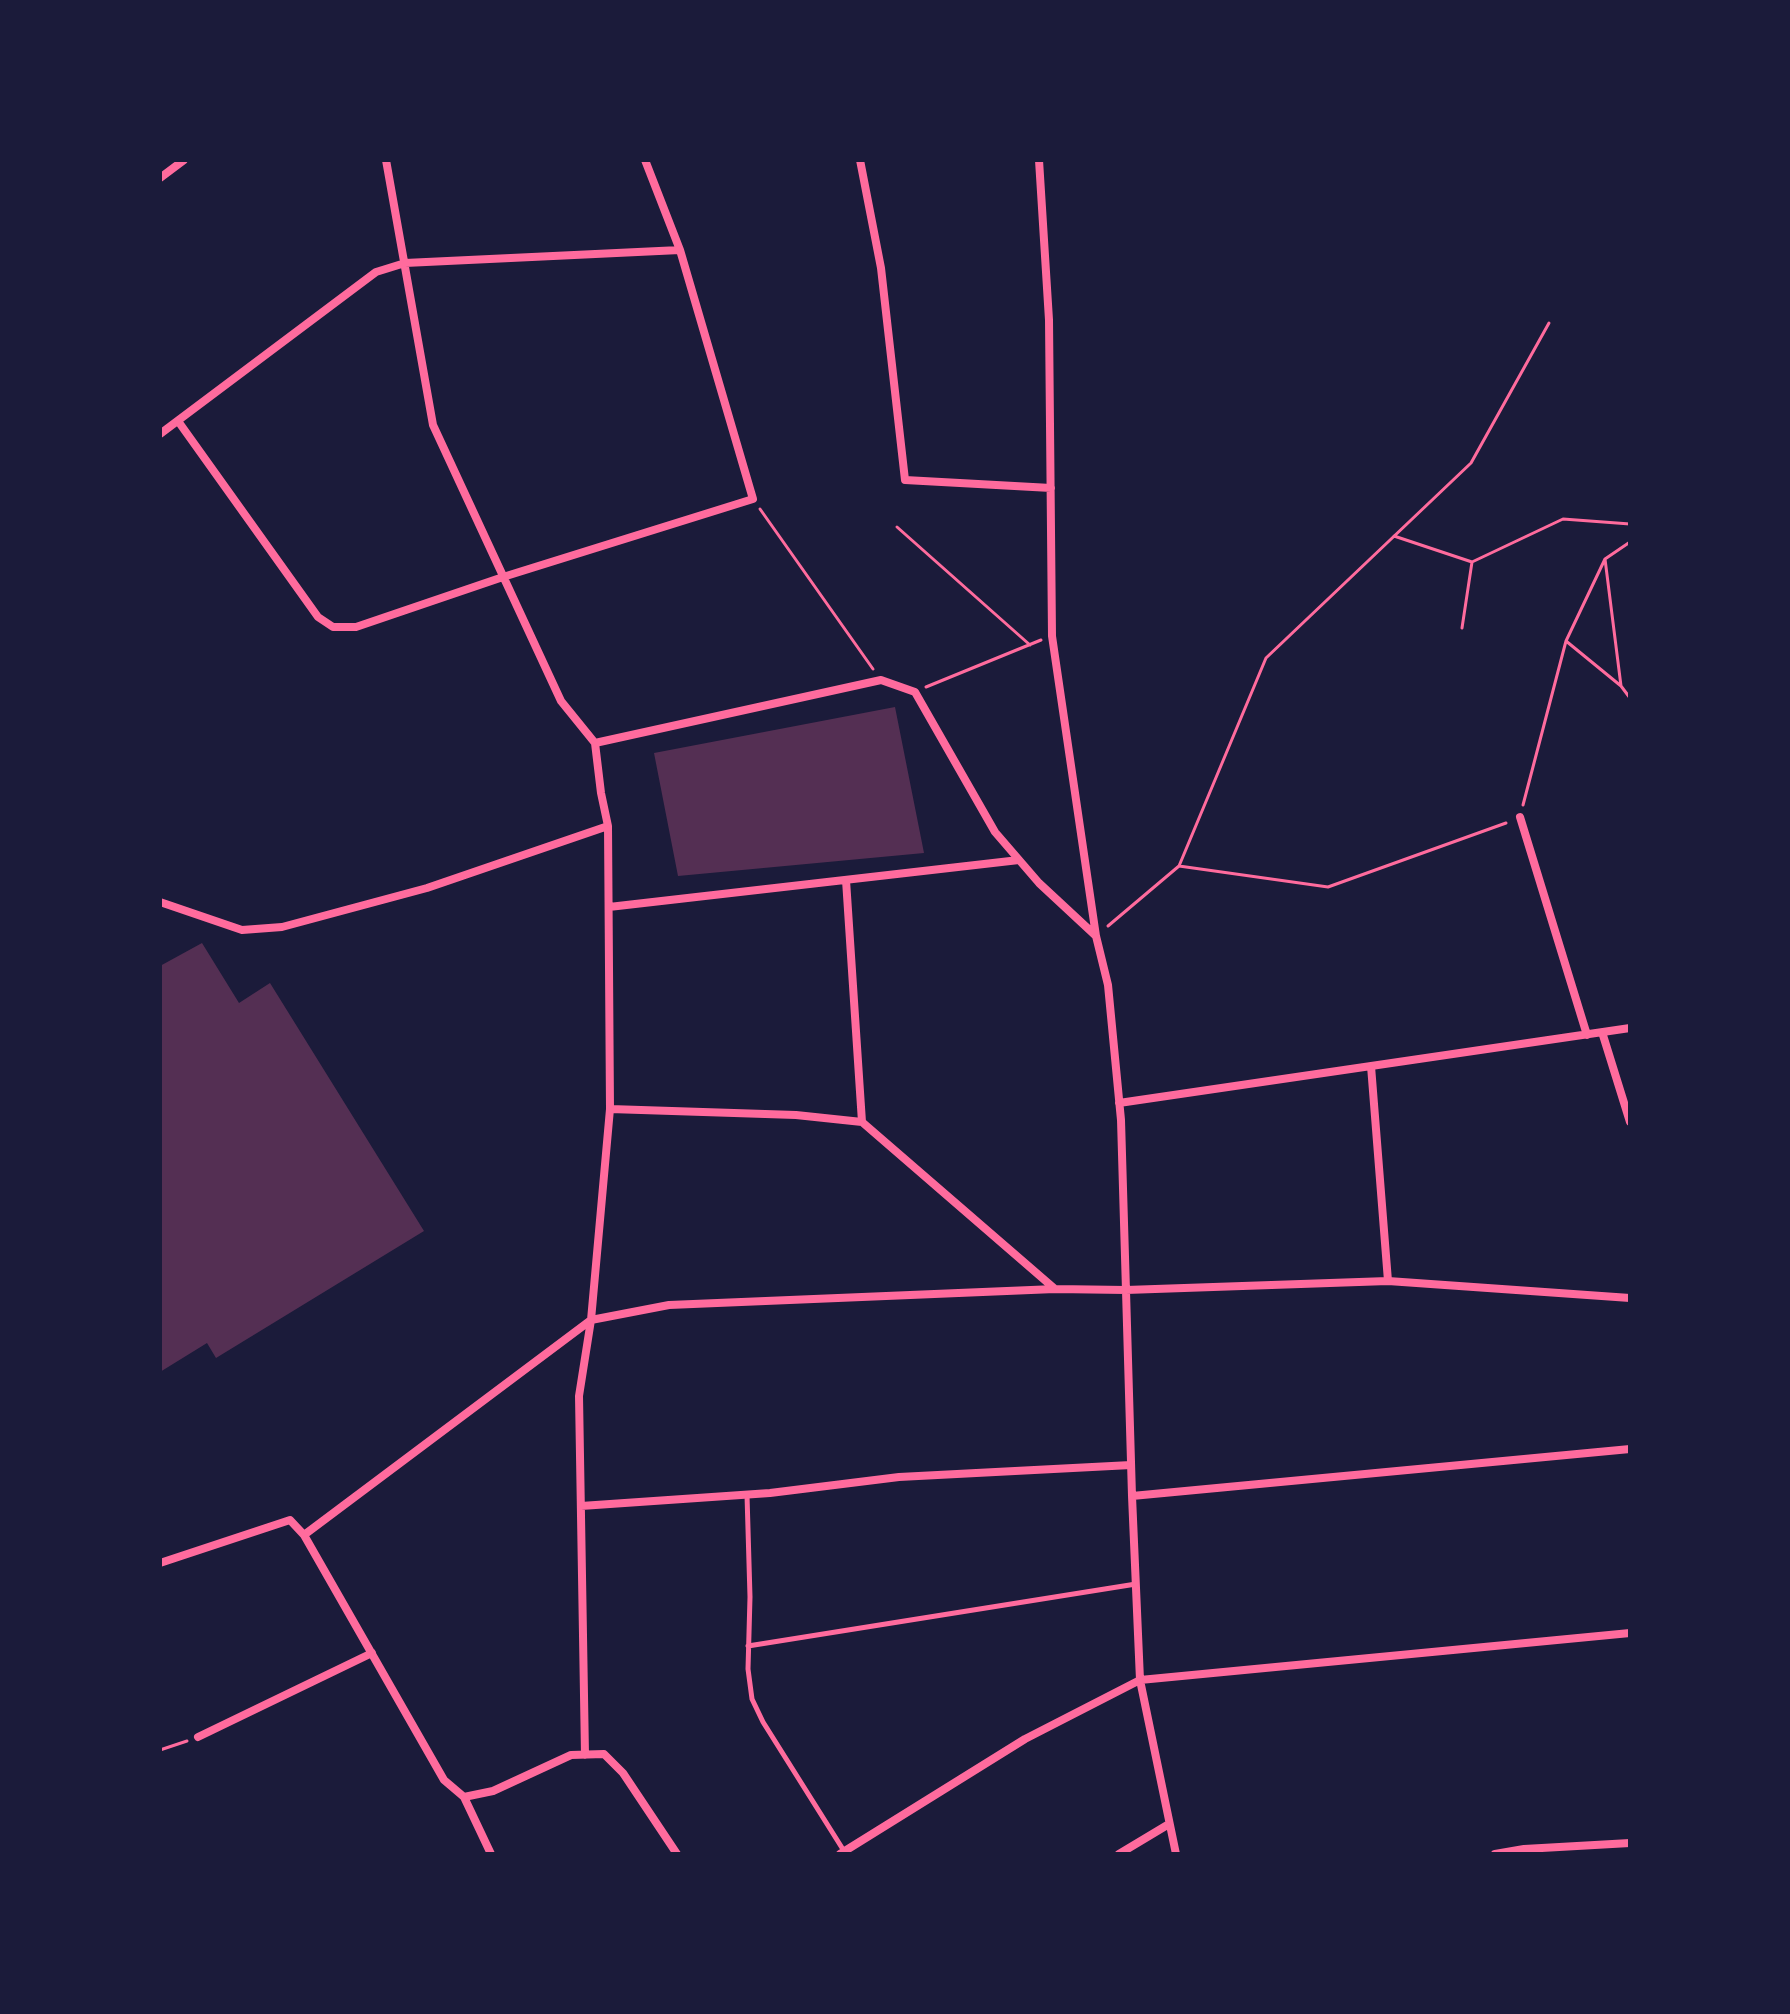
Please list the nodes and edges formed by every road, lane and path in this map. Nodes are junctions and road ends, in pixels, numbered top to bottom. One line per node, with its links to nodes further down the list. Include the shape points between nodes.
1 (184, 160): 6 (street)
2 (386, 160): 8 (street)
3 (645, 160): 7 (street)
4 (860, 160): 12 (street, via 881,268 905,480)
5 (1039, 160): 12 (street, via 1049,320)
6 (160, 178)
7 (680, 250): 8 (street); 13 (street)
8 (405, 263): 10 (street, via 376,272); 20 (street, via 433,425)
9 (1549, 323): 16 (path, via 1471,463)
10 (178, 421): 11 (street); 20 (street, via 318,617 333,627 356,627)
11 (160, 434)
12 (1051, 488): 22 (street)
13 (753, 499): 20 (street); 25 (path)
14 (1630, 524): 19 (path, via 1563,519)
15 (897, 527): 24 (path)
16 (1394, 536): 19 (path); 33 (path, via 1266,658)
17 (1630, 542): 18 (path)
18 (1605, 559): 23 (path); 26 (path)
19 (1472, 562): 21 (path)
20 (503, 577): 29 (street, via 561,701)
21 (1462, 628)
22 (1052, 636): 24 (path); 37 (street)
23 (1566, 641): 26 (path); 30 (path)
24 (1030, 645): 27 (path)
25 (881, 680): 27 (street); 29 (street)
26 (1621, 686): 28 (path)
27 (915, 692): 32 (street, via 995,832)
28 (1630, 698)
29 (595, 743): 31 (street)
30 (1520, 817): 33 (path, via 1328,887); 40 (street)
31 (608, 826): 35 (street, via 427,888 282,927 242,930); 36 (street)
32 (1019, 860): 34 (street); 37 (street)
33 (1179, 866): 37 (path)
34 (846, 880): 36 (street); 44 (street)
35 (160, 902)
36 (609, 907): 43 (street)
37 (1096, 936): 42 (street, via 1108,985)
38 (1630, 1028): 39 (street)
39 (1602, 1032): 40 (street); 45 (street)
40 (1587, 1035): 41 (street)
41 (1371, 1066): 42 (street); 46 (street)
42 (1119, 1103): 48 (street)
43 (610, 1109): 44 (street); 50 (street)
44 (862, 1122): 47 (street)
45 (1630, 1122)
46 (1388, 1281): 48 (street); 49 (street)
47 (1055, 1289): 48 (street); 50 (street, via 669,1305)
48 (1126, 1290): 52 (street)
49 (1630, 1298)
50 (591, 1320): 55 (street, via 579,1396); 56 (street)
51 (1630, 1449): 54 (street)
52 (1131, 1465): 53 (street, via 899,1477); 54 (street)
53 (747, 1494): 55 (street); 60 (lane)
54 (1132, 1496): 58 (street)
55 (581, 1506): 65 (street)
56 (304, 1535): 57 (street, via 290,1520); 61 (street)
57 (160, 1563)
58 (1136, 1584): 60 (lane); 62 (street)
59 (1630, 1633): 62 (street)
60 (748, 1646): 70 (lane, via 749,1684 757,1710)
61 (372, 1653): 63 (street); 66 (street, via 444,1780)
62 (1140, 1680): 67 (street); 70 (street, via 1025,1739)
63 (198, 1737): 64 (path)
64 (160, 1750)
65 (585, 1755): 66 (street, via 571,1755 493,1791); 72 (street, via 604,1754 623,1773)
66 (464, 1797): 71 (street)
67 (1169, 1824): 73 (street); 74 (street)
68 (1630, 1843): 69 (street)
69 (1524, 1852): 75 (street)
70 (842, 1853)
71 (491, 1854)
72 (677, 1854)
73 (1119, 1854)
74 (1176, 1854)
75 (1495, 1854)

